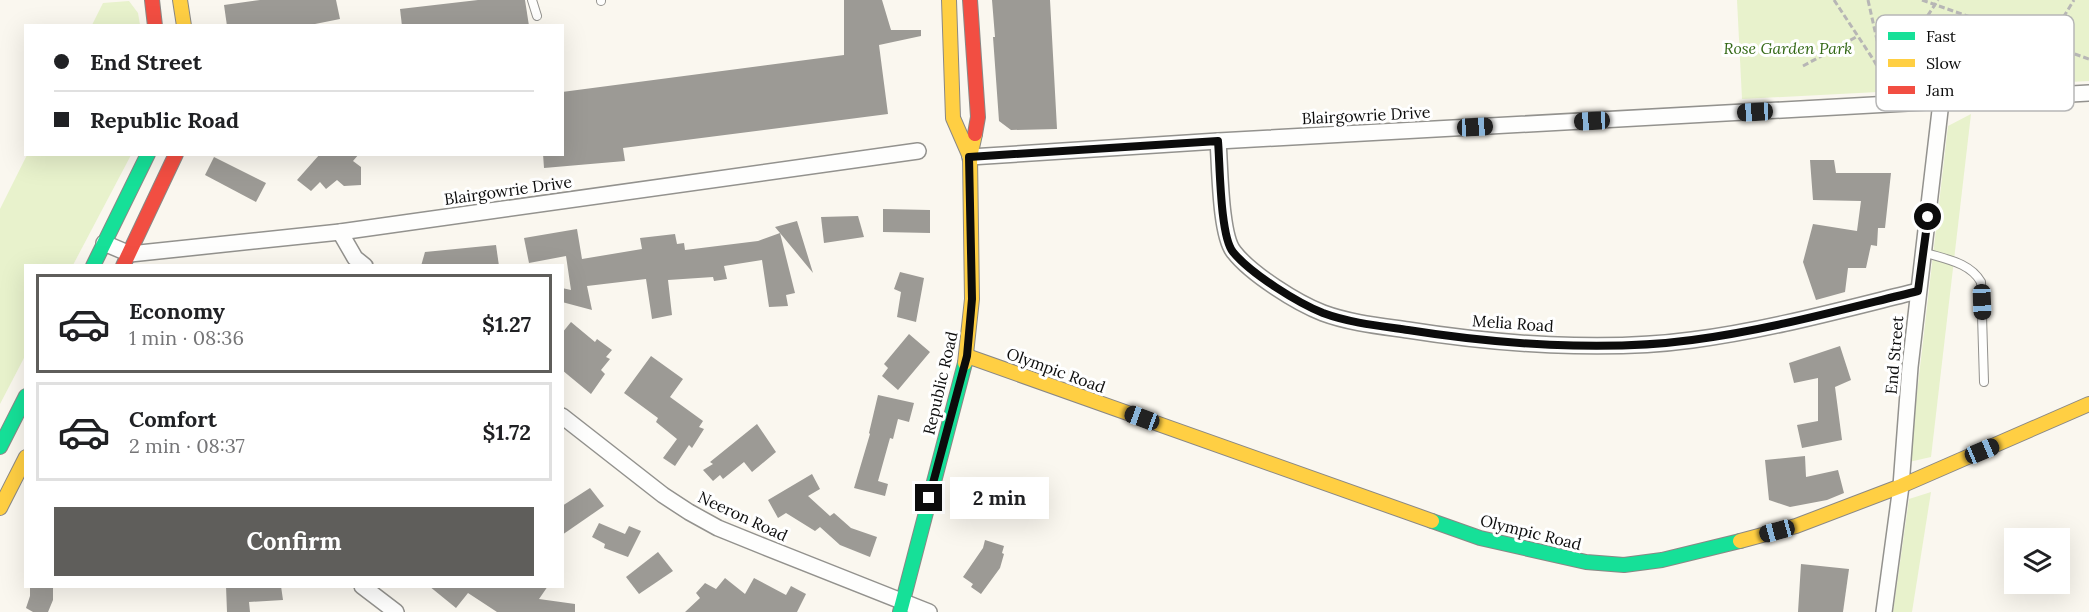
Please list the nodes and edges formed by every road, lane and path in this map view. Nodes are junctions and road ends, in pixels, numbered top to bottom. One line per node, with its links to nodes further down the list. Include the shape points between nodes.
1 (152, 0): 16 (street)
2 (180, 0): 17 (street)
3 (532, 0): 15 (lane)
4 (949, 0): 32 (street, Republic Road, via 953,118)
5 (970, 0): 32 (street, Republic Road, via 978,117)
6 (1834, 0): 19 (path)
7 (1868, 0): 18 (path)
8 (1922, 0): 11 (path)
9 (1938, 0): 11 (path)
10 (2074, 0): 14 (path)
11 (1935, 6): 12 (path); 13 (path)
12 (1929, 15)
13 (1961, 15)
14 (2065, 15)
15 (537, 16)
16 (155, 24)
17 (184, 24)
18 (1876, 35)
19 (1858, 36): 22 (path); 23 (path)
20 (2074, 53): 21 (path)
21 (2089, 58)
22 (1803, 66)
23 (1876, 66)
24 (2089, 93): 25 (street, Blairgowrie Drive)
25 (2074, 94)
26 (1876, 106): 28 (street, Blairgowrie Drive)
27 (1940, 111): 35 (street, End Street)
28 (1218, 141): 32 (street, Blairgowrie Drive); 39 (street, Melia Road, via 1225,230 1232,251 1277,287 1323,313 1352,320 1478,339 1631,345 1773,327)
29 (918, 151): 33 (street, Blairgowrie Drive)
30 (147, 156): 34 (street)
31 (175, 156): 36 (street)
32 (969, 157): 40 (street, Republic Road, via 972,299)
33 (340, 232): 36 (street, Blairgowrie Drive); 38 (street)
34 (104, 243): 36 (street, Blairgowrie Drive); 37 (street)
35 (1923, 252): 39 (street, End Street); 41 (lane, via 1970,268 1982,282)
36 (127, 260)
37 (94, 264)
38 (362, 264)
39 (1918, 291): 47 (street, End Street)
40 (967, 356): 47 (street, Olympic Road, via 1480,538 1586,562 1624,565 1701,551 1796,526); 50 (street, Republic Road)
41 (1984, 382)
42 (24, 400): 45 (street)
43 (2089, 404): 47 (street, Olympic Road)
44 (564, 418): 50 (street, Neeron Road, via 689,512)
45 (0, 447)
46 (24, 461): 48 (street)
47 (1901, 486): 53 (street, End Street)
48 (0, 508)
49 (365, 588): 51 (street)
50 (902, 607): 52 (street, Neeron Road)
51 (396, 612)
52 (929, 612)
53 (1884, 612)

